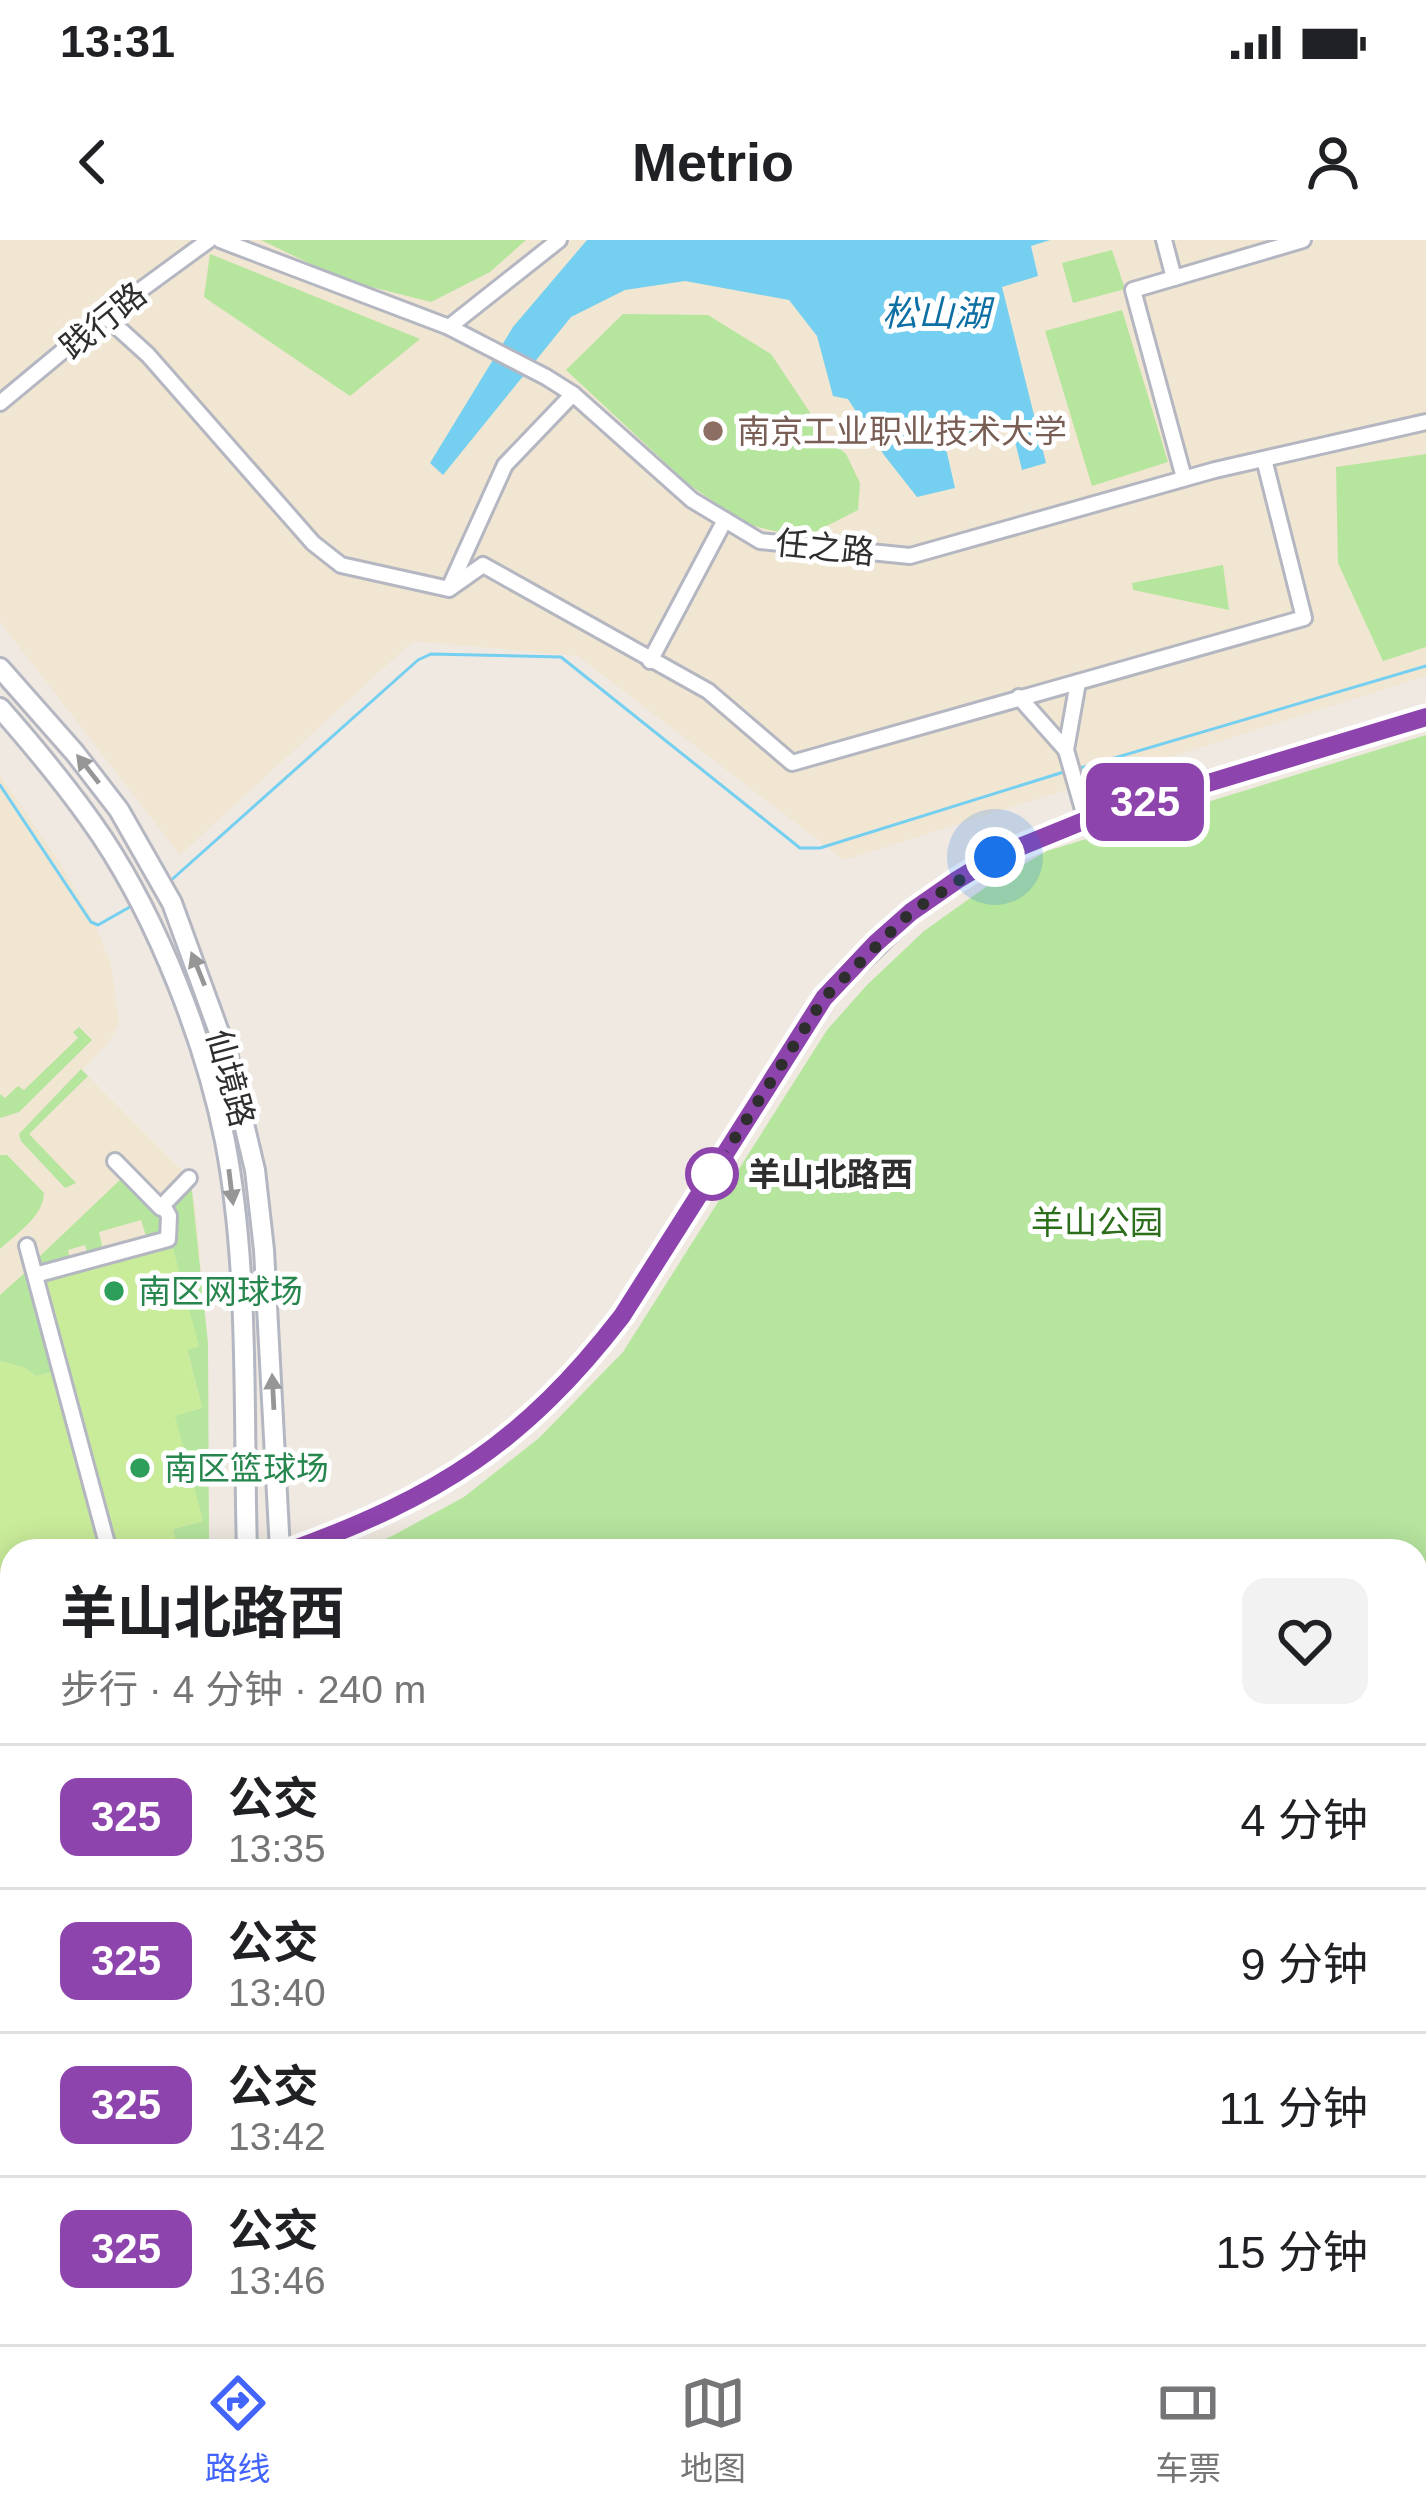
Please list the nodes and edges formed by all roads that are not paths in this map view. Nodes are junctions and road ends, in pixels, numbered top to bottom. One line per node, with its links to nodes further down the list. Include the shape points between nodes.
1 (209, 240): 7 (street, 践行路)
2 (220, 240): 8 (street, 任之路)
3 (559, 240): 8 (street)
4 (1164, 240): 6 (street)
5 (1304, 240): 6 (street)
6 (1174, 278): 13 (street, via 1133,290)
7 (105, 316): 10 (street, 践行路); 15 (street, via 327,554 341,565)
8 (449, 327): 9 (street, 任之路)
9 (573, 394): 14 (street, 任之路); 15 (street, via 505,465)
10 (0, 404)
11 (1426, 422): 12 (street, 任之路)
12 (1264, 459): 13 (street, 任之路); 18 (street, via 1304,618)
13 (1184, 478): 14 (street, 任之路, via 910,556 760,541)
14 (725, 520): 16 (street)
15 (449, 589): 16 (street, via 483,565)
16 (650, 661): 19 (street, via 708,691 792,763)
17 (0, 668): 31 (main road, 仙境路, one-way to 17, via 265,1250 255,1170 221,1035 172,903 119,809)
18 (1078, 682): 19 (street); 22 (street)
19 (1019, 697): 22 (street)
20 (0, 708): 30 (main road, 仙境路, one-way to 30, via 128,882 201,1056 230,1170 239,1260)
21 (1426, 718): 23 (main road)
22 (1066, 750): 23 (street)
23 (1086, 820): 32 (main road, via 995,857 926,901 824,998 622,1316 540,1412 437,1487)
24 (115, 1161): 26 (street)
25 (189, 1178): 26 (street)
26 (164, 1205): 28 (street, via 168,1238)
27 (27, 1246): 28 (street)
28 (35, 1275): 29 (street)
29 (106, 1539)
30 (247, 1539)
31 (283, 1539)
32 (313, 1539)

